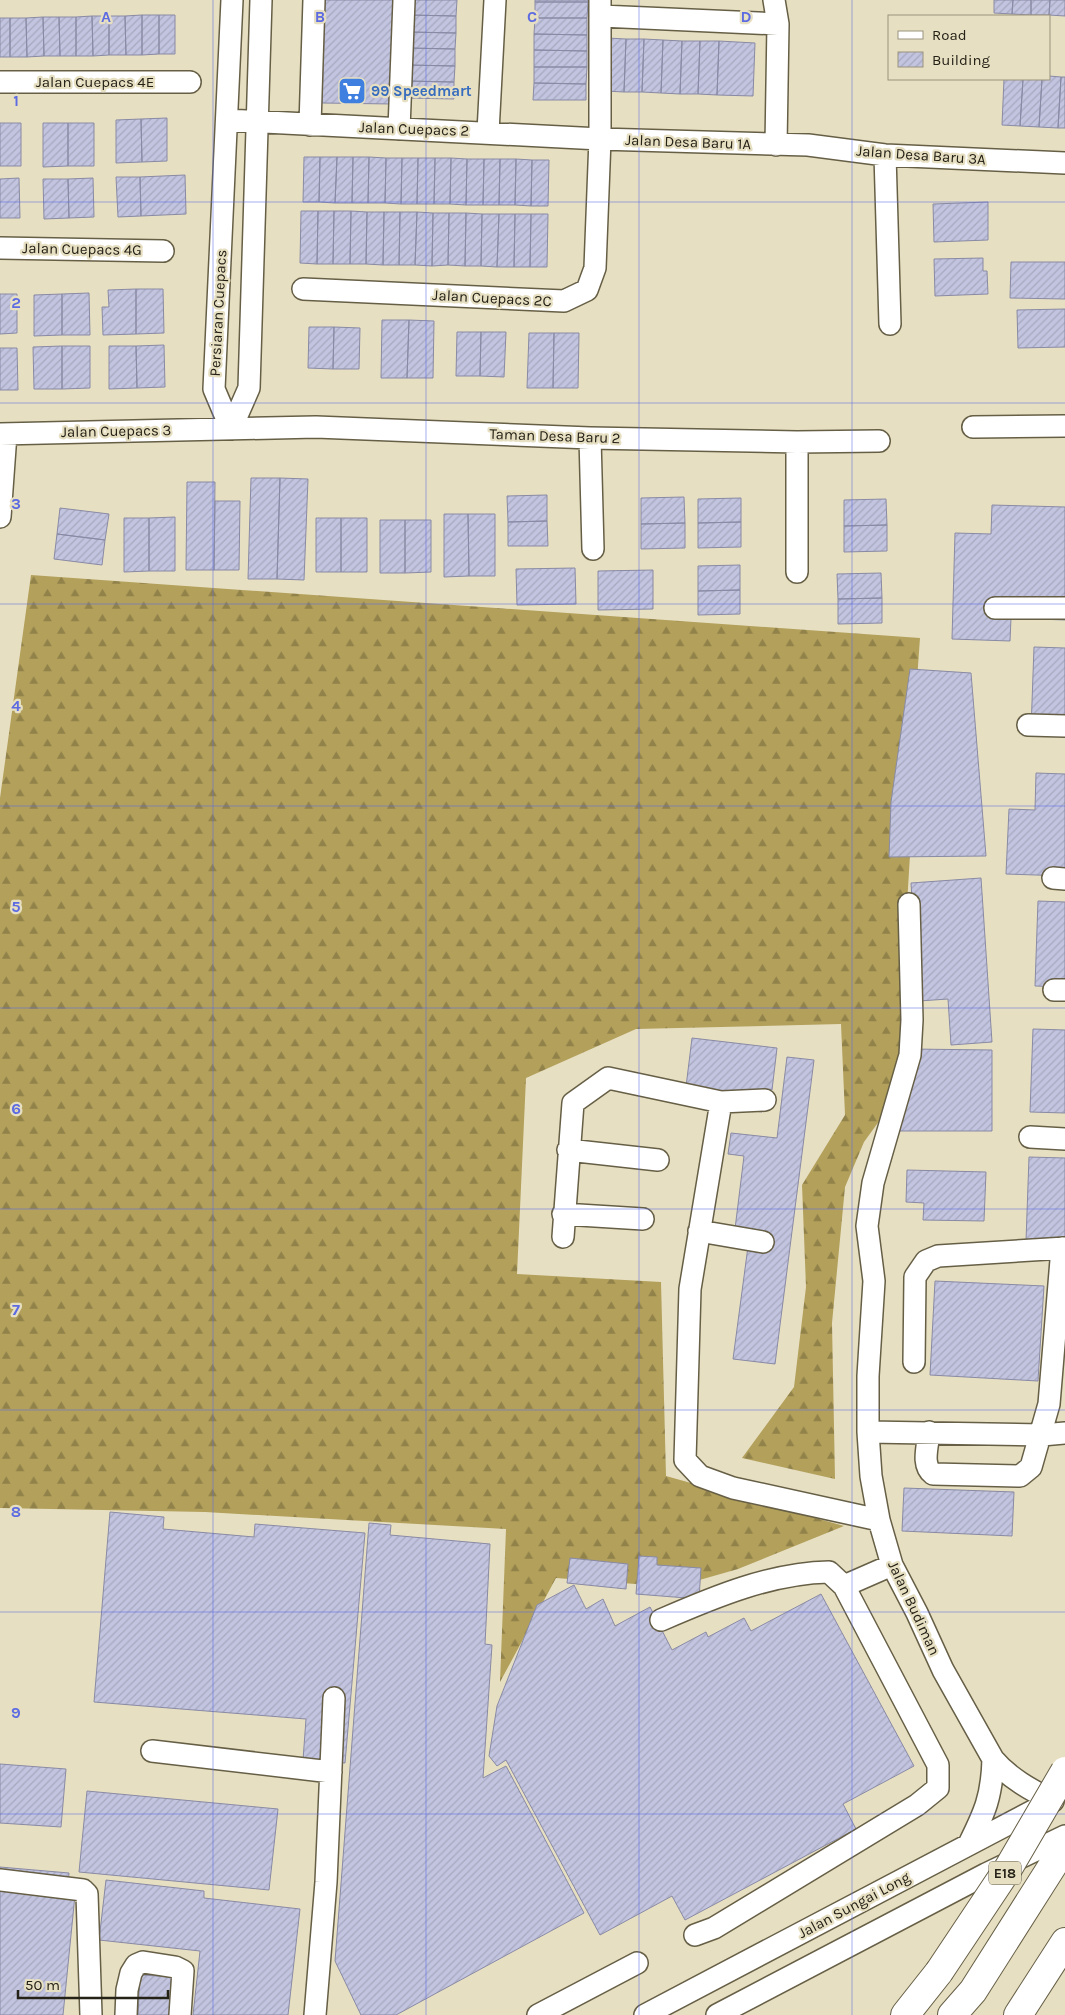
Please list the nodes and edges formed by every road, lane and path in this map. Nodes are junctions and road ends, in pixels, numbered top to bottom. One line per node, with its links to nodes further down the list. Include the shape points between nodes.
1 (232, 0): 11 (street, Persiaran Cuepacs)
2 (262, 0): 12 (street)
3 (314, 0): 13 (street)
4 (404, 0): 14 (street)
5 (495, 0): 15 (street)
6 (774, 0): 8 (street)
7 (601, 8): 8 (street); 16 (street, Jalan Cuepacs 2C)
8 (778, 24): 17 (street)
9 (0, 82): 10 (street, Jalan Cuepacs 4E)
10 (190, 82)
11 (228, 120): 12 (street, Jalan Cuepacs 2); 26 (street, Persiaran Cuepacs, via 214,389)
12 (258, 121): 13 (street, Jalan Cuepacs 2); 26 (street, via 249,388)
13 (310, 125): 14 (street, Jalan Cuepacs 2)
14 (399, 129): 15 (street, Jalan Cuepacs 2)
15 (488, 132): 16 (street, Jalan Cuepacs 2)
16 (600, 139): 17 (street, Jalan Desa Baru 1A); 22 (street, Jalan Cuepacs 2C, via 595,268 586,290 564,301)
17 (776, 145): 18 (street, Jalan Desa Baru 3A)
18 (885, 155): 19 (street, Jalan Desa Baru 3A); 23 (street)
19 (1065, 163)
20 (0, 248): 21 (street, Jalan Cuepacs 4G)
21 (163, 250)
22 (303, 289)
23 (890, 324)
24 (1065, 426): 25 (street)
25 (974, 427)
26 (231, 429): 27 (street, Jalan Cuepacs 3); 28 (street, Taman Desa Baru 2, via 316,427)
27 (3, 434): 31 (street)
28 (590, 438): 30 (street, Taman Desa Baru 2); 32 (street)
29 (879, 441): 30 (street, Taman Desa Baru 2)
30 (797, 442): 33 (street)
31 (0, 517)
32 (593, 549)
33 (798, 572)
34 (995, 608): 35 (street)
35 (1065, 608)
36 (1028, 725): 37 (street)
37 (1065, 726)
38 (908, 904): 52 (street, Jalan Budiman, via 910,1055 873,1183 867,1226 874,1281)
39 (766, 1100): 40 (street)
40 (721, 1102): 43 (street, via 608,1078 573,1103); 47 (street)
41 (1030, 1137): 42 (street)
42 (1065, 1139)
43 (568, 1150): 44 (street); 45 (street)
44 (658, 1160)
45 (564, 1214): 46 (street); 48 (street)
46 (643, 1219)
47 (699, 1231): 49 (street); 56 (street, via 690,1289 685,1460 700,1476 733,1488)
48 (563, 1237)
49 (763, 1242)
50 (1063, 1248): 51 (street, via 938,1256 926,1261 916,1277); 55 (street, via 1049,1404)
51 (914, 1362)
52 (868, 1432): 53 (street); 56 (street, Jalan Budiman)
53 (929, 1432): 55 (street); 55 (street, via 926,1464 933,1474 989,1476 1020,1476 1026,1473 1032,1468)
54 (1065, 1433): 55 (street)
55 (1042, 1435)
56 (879, 1520): 57 (street, Jalan Budiman)
57 (892, 1565): 58 (street); 62 (street, Jalan Budiman, via 943,1670)
58 (844, 1586): 59 (street, via 829,1572 812,1572 725,1592); 70 (street, via 938,1765 938,1788 859,1841 714,1928)
59 (660, 1620)
60 (334, 1698): 64 (street)
61 (152, 1751): 64 (street)
62 (993, 1759): 65 (street, Jalan Budiman, via 1009,1775); 67 (street, via 987,1809)
63 (1065, 1771): 80 (highway, E18, bridge, via 1009,1868 939,1972)
64 (331, 1772): 76 (street)
65 (1059, 1799): 67 (street, Jalan Sungai Long)
66 (1065, 1836): 79 (street)
67 (969, 1844): 78 (street, Jalan Sungai Long)
68 (1065, 1846): 81 (highway, E18, via 973,1991)
69 (0, 1880): 73 (street, via 83,1890 87,1894)
70 (695, 1935)
71 (1065, 1942): 82 (highway)
72 (637, 1963): 77 (street)
73 (91, 2015)
74 (126, 2015): 75 (street, via 130,1973 136,1964 143,1962 183,1971)
75 (180, 2015)
76 (315, 2015)
77 (538, 2015)
78 (645, 2015)
79 (717, 2015)
80 (905, 2015)
81 (952, 2015)
82 (1018, 2015)

